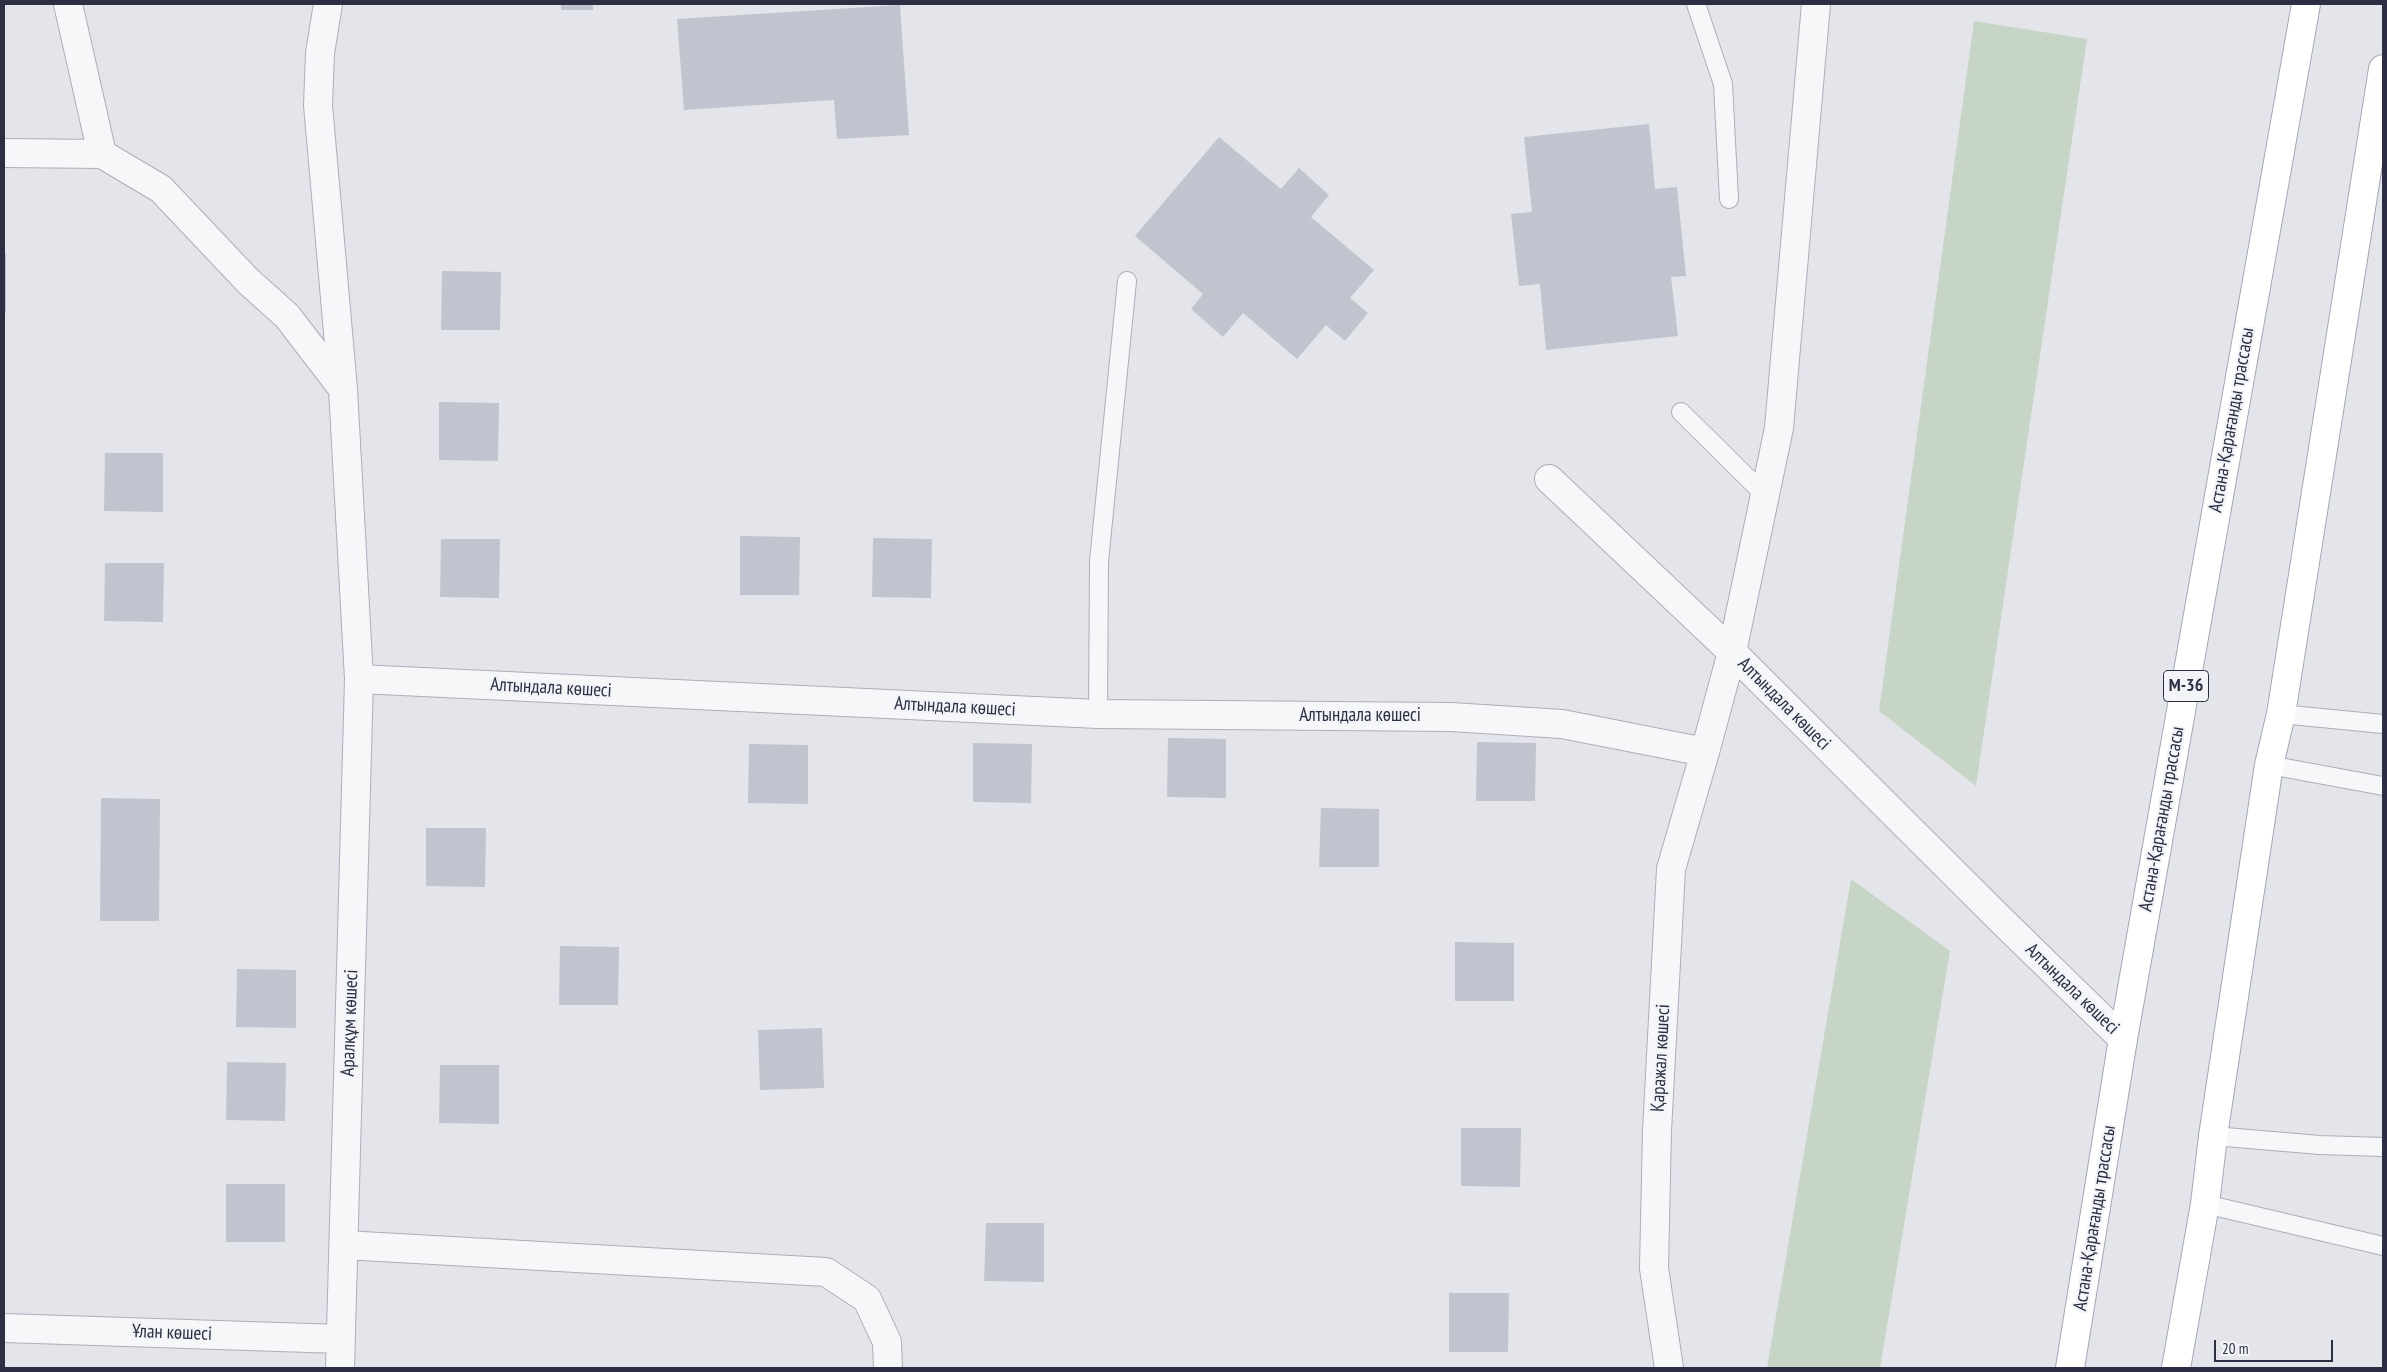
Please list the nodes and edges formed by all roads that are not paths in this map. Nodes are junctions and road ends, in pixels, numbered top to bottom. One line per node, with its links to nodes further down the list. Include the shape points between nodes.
1 (68, 4): 8 (street)
2 (328, 4): 11 (street, Аралқұм көшесі, via 320,53 318,106)
3 (1696, 4): 9 (lane, via 1723,84)
4 (1816, 4): 14 (street, via 1779,428)
5 (2306, 4): 23 (main road, Астана-Қарағанды трассасы / M-36)
6 (2383, 69): 18 (main road)
7 (4, 153): 8 (street)
8 (102, 154): 11 (street, via 161,189 248,281 287,316)
9 (1729, 199)
10 (1128, 281): 17 (lane, via 1099,561)
11 (343, 389): 16 (street, Аралқұм көшесі)
12 (1681, 412): 14 (lane)
13 (1550, 478): 15 (street)
14 (1766, 495): 15 (street)
15 (1732, 652): 20 (street, Алтындала көшесі); 23 (street, Алтындала көшесі)
16 (359, 678): 17 (street, Алтындала көшесі); 27 (street, Аралқұм көшесі)
17 (1098, 714): 20 (street, Алтындала көшесі, via 1451,717 1562,724)
18 (2281, 714): 19 (lane); 21 (main road)
19 (2383, 724)
20 (1705, 752): 33 (street, Қаражал көшесі, via 1671,869 1657,1130 1654,1268)
21 (2269, 766): 22 (lane); 24 (main road)
22 (2383, 786)
23 (2123, 1039): 34 (main road, Астана-Қарағанды трассасы / M-36)
24 (2213, 1136): 25 (lane); 26 (main road)
25 (2383, 1148)
26 (2205, 1204): 28 (lane); 35 (main road)
27 (344, 1245): 30 (street, Аралқұм көшесі); 32 (street, via 826,1272 867,1299 887,1342)
28 (2383, 1246)
29 (4, 1328): 30 (street, Ұлан көшесі)
30 (340, 1339): 31 (street, Аралқұм көшесі)
31 (340, 1368)
32 (888, 1368)
33 (1669, 1368)
34 (2070, 1368)
35 (2176, 1368)

